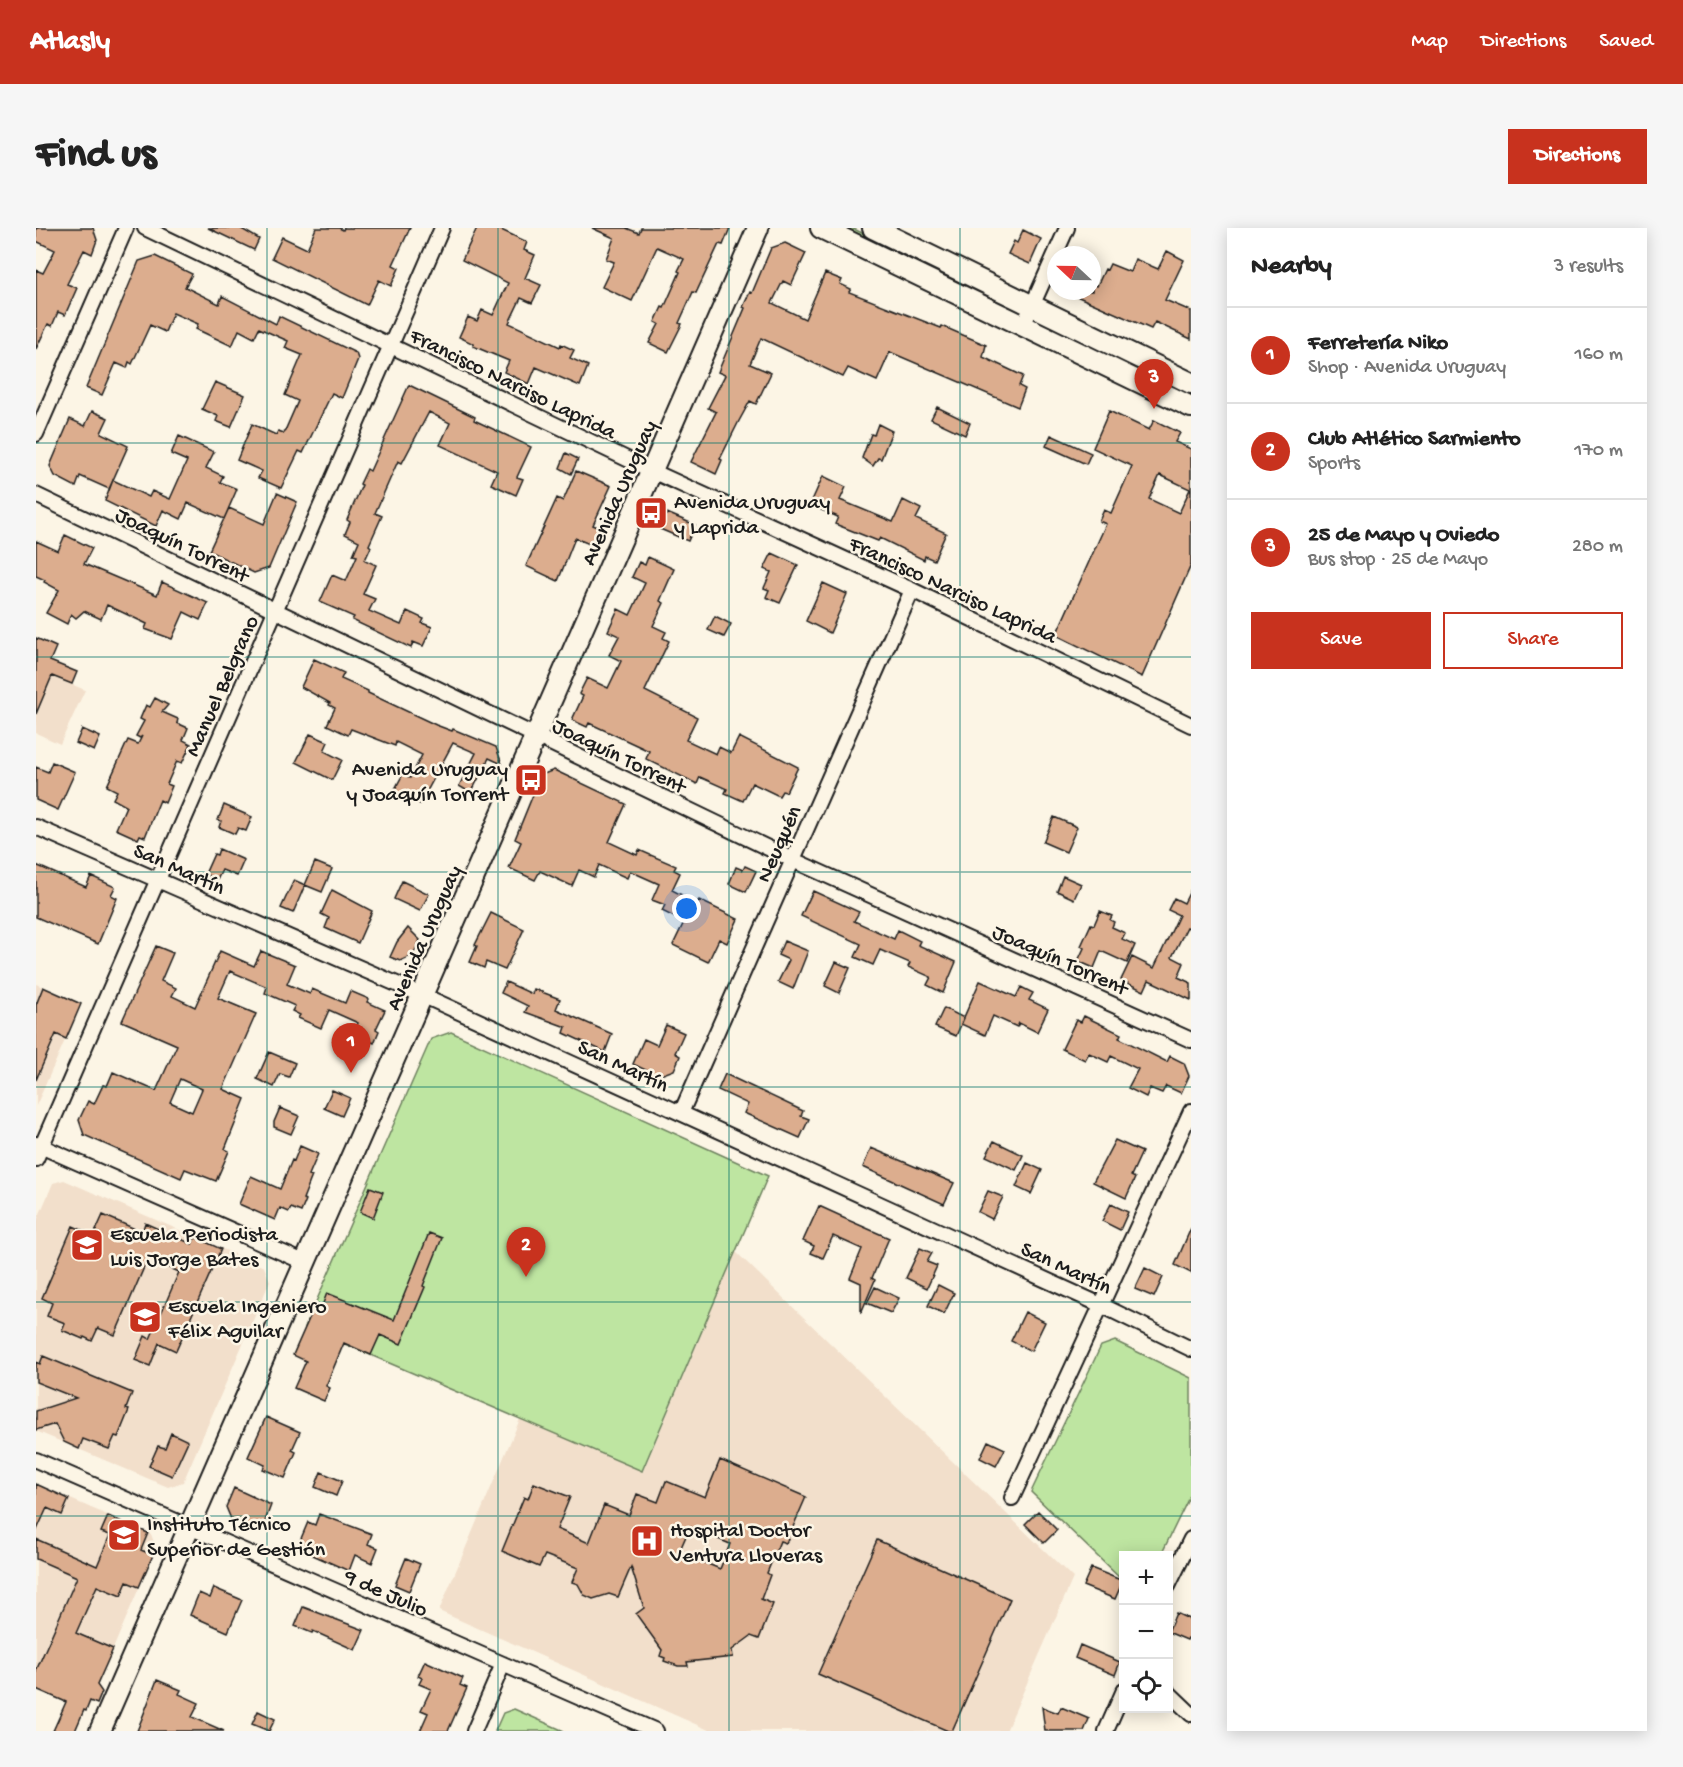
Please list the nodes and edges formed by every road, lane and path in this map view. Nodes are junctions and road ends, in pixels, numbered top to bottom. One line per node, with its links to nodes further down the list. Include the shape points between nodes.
1 (126, 228): 13 (street)
2 (145, 228): 10 (street, Francisco Narciso Laprida)
3 (442, 228): 10 (street, Manuel Belgrano)
4 (758, 228): 14 (main road, Avenida Uruguay)
5 (821, 228): 9 (main road)
6 (873, 228): 8 (main road)
7 (1067, 228): 8 (street)
8 (1032, 305): 9 (street); 11 (main road)
9 (1023, 326): 12 (main road)
10 (391, 346): 14 (street, Francisco Narciso Laprida); 17 (street, Manuel Belgrano)
11 (1191, 383)
12 (1191, 407)
13 (36, 434)
14 (652, 471): 16 (street, Francisco Narciso Laprida); 19 (main road, Avenida Uruguay)
15 (36, 495): 17 (street, Joaquín Torrent)
16 (912, 590): 18 (street, Francisco Narciso Laprida); 21 (street, Neuquén)
17 (275, 611): 19 (street, Joaquín Torrent); 22 (street, Manuel Belgrano)
18 (1191, 725)
19 (536, 736): 21 (street, Joaquín Torrent); 23 (main road, Avenida Uruguay)
20 (36, 827): 22 (street, San Martín)
21 (793, 860): 24 (street, Joaquín Torrent); 26 (street, Neuquén)
22 (158, 880): 23 (street, San Martín); 27 (street, Manuel Belgrano)
23 (422, 995): 26 (street, San Martín); 28 (main road, Avenida Uruguay)
24 (1191, 1040)
25 (1191, 1111): 29 (street)
26 (681, 1113): 29 (street, San Martín)
27 (38, 1150): 28 (street)
28 (306, 1263): 33 (main road, Avenida Uruguay)
29 (1101, 1305): 30 (street, San Martín); 32 (street)
30 (1191, 1349)
31 (36, 1460): 33 (street, 9 de Julio)
32 (1012, 1498)
33 (190, 1527): 36 (street, 9 de Julio); 40 (main road, Avenida Uruguay)
34 (1191, 1539): 35 (street)
35 (1173, 1576)
36 (503, 1664): 41 (street); 42 (street, 9 de Julio)
37 (1173, 1697): 39 (street)
38 (1119, 1701): 43 (street)
39 (1191, 1714)
40 (100, 1731)
41 (474, 1731)
42 (656, 1731)
43 (1106, 1731)

